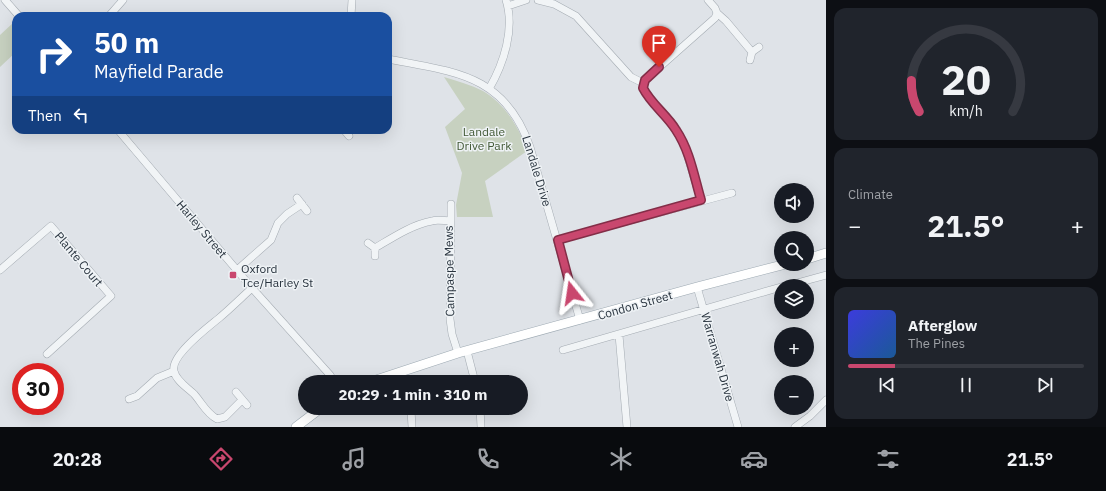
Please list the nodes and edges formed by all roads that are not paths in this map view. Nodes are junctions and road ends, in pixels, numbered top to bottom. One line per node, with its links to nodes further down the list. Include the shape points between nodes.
1 (5, 0): 8 (street)
2 (124, 0): 9 (street)
3 (352, 0): 10 (street)
4 (526, 0): 7 (street)
5 (538, 0): 16 (street, via 554,4 576,16 632,77)
6 (708, 0): 11 (street)
7 (507, 3): 17 (street, via 508,31 505,53)
8 (16, 12)
9 (113, 12)
10 (351, 12)
11 (717, 13): 13 (street, via 726,20); 16 (street, via 715,18)
12 (759, 47): 13 (street)
13 (752, 52): 14 (street)
14 (750, 60)
15 (392, 61): 17 (street, Landale Drive, via 459,74)
16 (643, 83): 20 (street, via 645,92 675,128 685,147)
17 (489, 89): 24 (street, Landale Drive, via 502,100 525,132)
18 (121, 134): 32 (street, Harley Street)
19 (732, 193): 20 (street)
20 (701, 200): 24 (street)
21 (451, 204): 23 (street)
22 (307, 211): 32 (street, via 300,201 278,223 271,240)
23 (451, 221): 26 (street, Campaspe Mews, via 433,220 407,230); 42 (street, Campaspe Mews, via 450,319 452,334)
24 (558, 240): 39 (street, Landale Drive)
25 (368, 243): 26 (street)
26 (375, 248): 28 (street)
27 (826, 253): 29 (main road)
28 (375, 256)
29 (814, 257)
30 (774, 267): 35 (main road, Condon Street)
31 (0, 270): 43 (street, Plante Court, via 51,226 111,296)
32 (237, 270): 36 (street, Harley Street)
33 (826, 275): 34 (street)
34 (811, 279)
35 (697, 287): 38 (street, Warranwah Drive); 39 (main road, Condon Street)
36 (252, 288): 44 (street, via 198,335 175,361); 45 (street, Harley Street)
37 (774, 290): 38 (street, Condon Street)
38 (704, 309): 40 (street, Condon Street); 58 (street, Warranwah Drive)
39 (580, 320): 42 (main road, Condon Street)
40 (619, 335): 41 (street, Condon Street); 57 (street)
41 (563, 350)
42 (463, 352): 46 (main road, Condon Street); 47 (street, Campaspe Mews)
43 (47, 354)
44 (174, 371): 48 (street, via 210,415 217,419 225,417 244,403); 49 (street, via 157,378 137,396)
45 (330, 375)
46 (392, 375)
47 (472, 375)
48 (236, 392)
49 (129, 399)
50 (826, 400): 59 (street)
51 (312, 415): 54 (main road)
52 (411, 415): 55 (street)
53 (480, 415): 56 (street)
54 (297, 426)
55 (412, 427)
56 (481, 427)
57 (627, 427)
58 (738, 427)
59 (795, 427)

